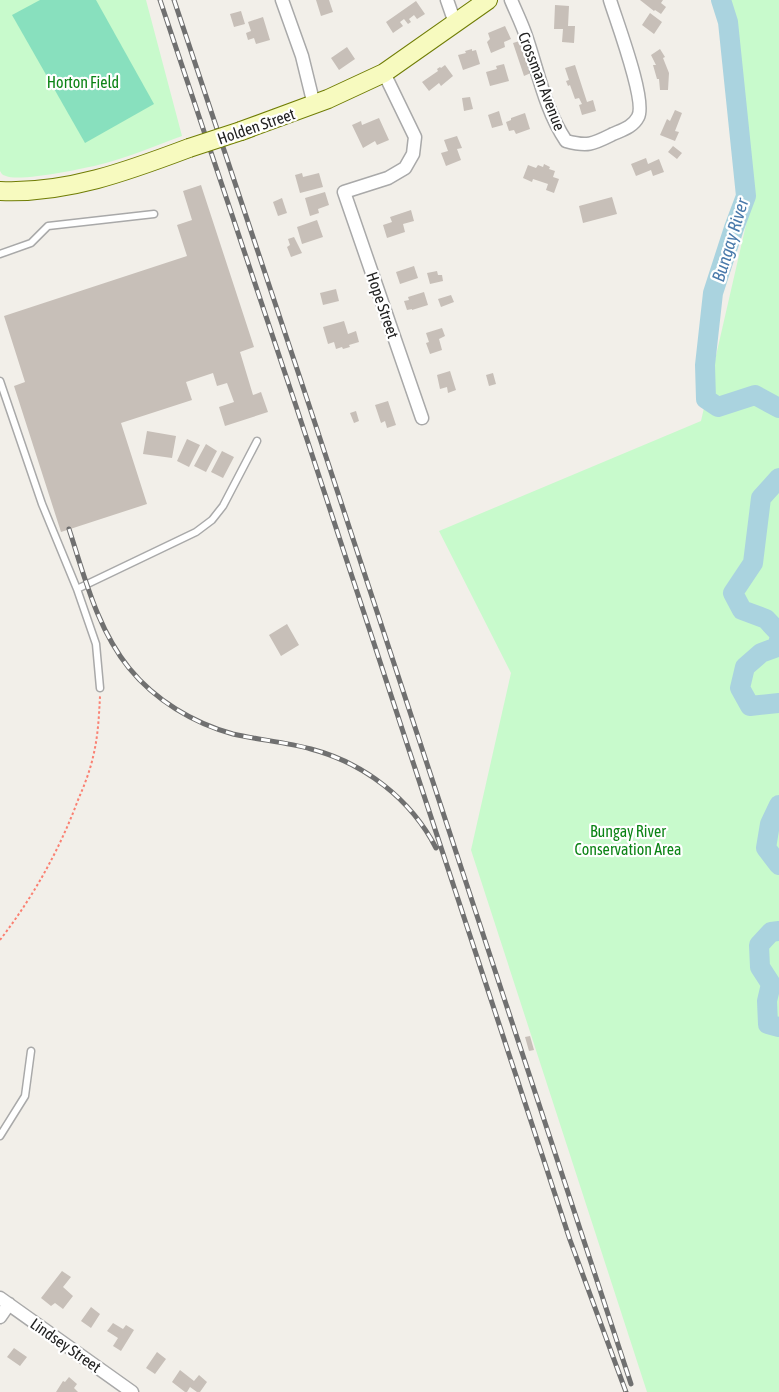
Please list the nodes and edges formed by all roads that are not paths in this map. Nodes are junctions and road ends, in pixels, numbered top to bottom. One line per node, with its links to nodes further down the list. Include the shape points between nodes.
1 (282, 0): 8 (street, via 302,56)
2 (447, 0): 6 (street)
3 (488, 0): 6 (main road, Holden Street)
4 (511, 0): 5 (street, Crossman Avenue, via 559,131 566,141 580,145 595,143 631,126 639,116 637,88)
5 (610, 0)
6 (455, 23): 7 (main road, Holden Street)
7 (384, 73): 8 (main road, Holden Street); 13 (street, Hope Street, via 415,137 412,154 405,168 388,178 344,192)
8 (314, 105): 9 (main road, Holden Street, bridge, via 102,179 51,189)
9 (0, 191)
10 (154, 214): 11 (lane, via 48,226 31,244)
11 (0, 254)
12 (0, 381): 15 (lane, via 42,504)
13 (422, 418)
14 (257, 441): 15 (lane, via 223,506 212,520 196,532)
15 (77, 589): 16 (lane, via 96,644)
16 (100, 688)
17 (31, 1051): 18 (lane, via 25,1096)
18 (0, 1136)
19 (4, 1301): 20 (street); 21 (street, Lindsey Street)
20 (0, 1317)
21 (132, 1392)

